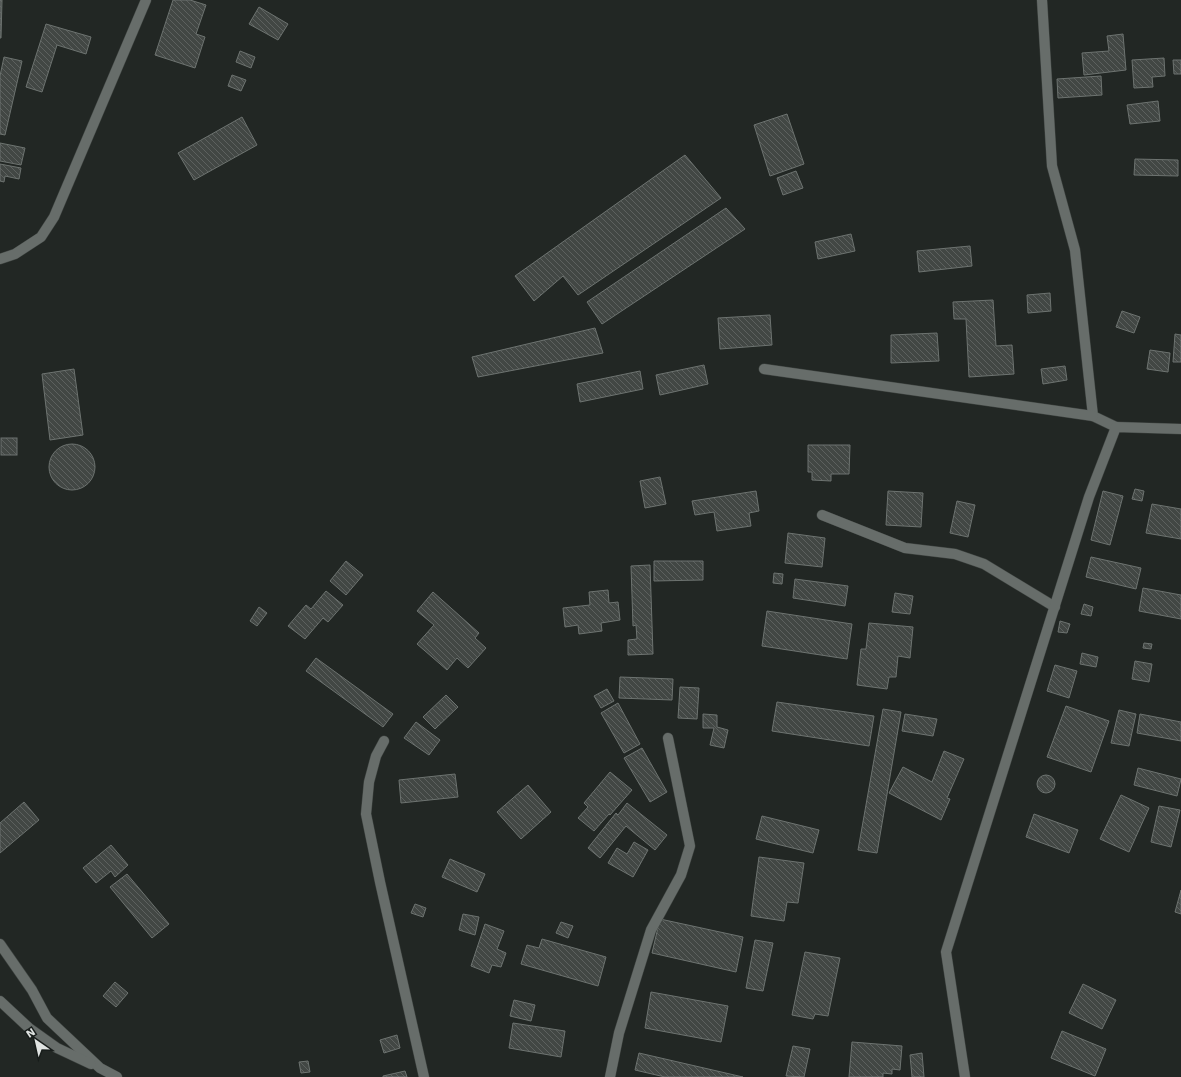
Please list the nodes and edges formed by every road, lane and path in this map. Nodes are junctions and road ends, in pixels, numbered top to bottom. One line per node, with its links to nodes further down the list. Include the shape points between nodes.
1 (146, 0): 3 (street, via 54,217 41,237 14,254)
2 (1042, 0): 5 (street, via 1052,166 1075,250)
3 (0, 259)
4 (764, 369): 5 (street)
5 (1093, 416): 6 (street)
6 (1116, 427): 7 (street); 9 (street, via 1089,497)
7 (1181, 429)
8 (822, 515): 9 (street, via 906,548 955,554 984,564)
9 (1055, 607): 18 (street, via 946,952)
10 (668, 738): 17 (street, via 690,846 681,875 651,930 620,1033)
11 (384, 741): 16 (street, via 376,756 369,782 366,814)
12 (0, 944): 14 (street, via 32,990 47,1018)
13 (0, 1001): 14 (street, via 29,1028 57,1048)
14 (100, 1068): 15 (street)
15 (117, 1077)
16 (424, 1077)
17 (610, 1077)
18 (965, 1077)

